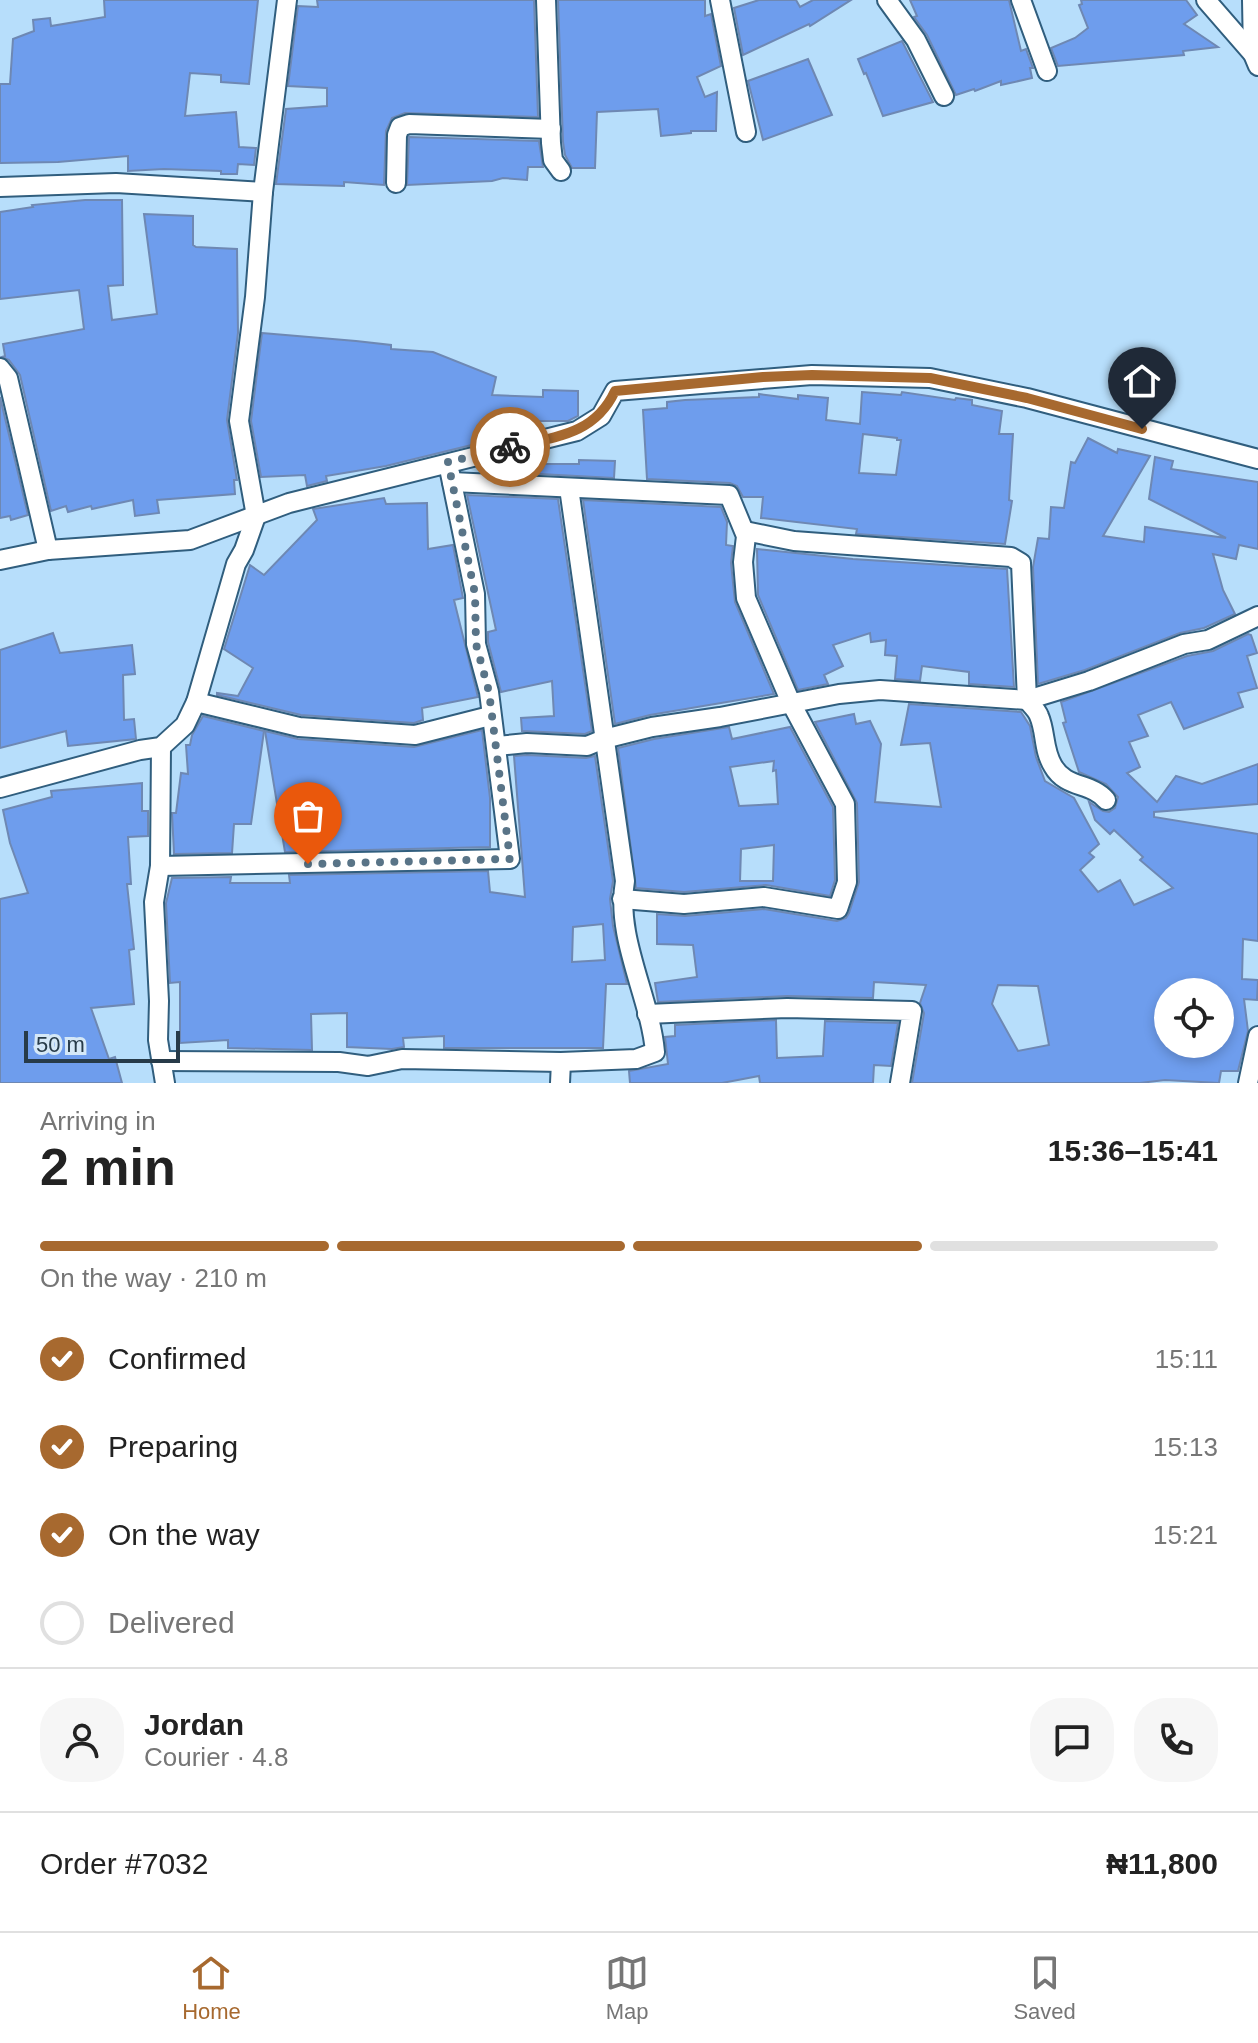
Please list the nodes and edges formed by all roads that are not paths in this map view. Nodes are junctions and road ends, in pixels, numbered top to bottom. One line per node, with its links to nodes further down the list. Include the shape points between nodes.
1 (304, 0): 8 (street)
2 (546, 0): 12 (street)
3 (720, 0): 13 (street)
4 (887, 0): 11 (street, via 916,40)
5 (1021, 0): 10 (street)
6 (1206, 0): 9 (street)
7 (1252, 0): 9 (street)
8 (286, 4): 17 (street)
9 (1256, 59)
10 (1047, 71)
11 (944, 96)
12 (551, 129): 14 (street, via 553,160); 15 (street, via 400,127)
13 (746, 132)
14 (561, 171)
15 (396, 183)
16 (0, 187): 17 (street, via 116,183)
17 (263, 192): 23 (street, via 239,421)
18 (0, 368): 25 (street, via 8,378)
19 (1258, 459): 20 (street, via 930,378 812,375 615,391 601,416 577,431)
20 (448, 462): 21 (street); 23 (street)
21 (452, 482): 22 (street); 31 (street, via 475,594 476,644)
22 (569, 488): 24 (street, via 729,495); 32 (street)
23 (256, 516): 25 (street, via 190,540); 29 (street, via 236,564)
24 (745, 531): 28 (street, via 794,541 1011,557 1021,563); 30 (street, via 746,598)
25 (48, 550): 26 (street)
26 (0, 560)
27 (1258, 616): 28 (street, via 1208,640)
28 (1027, 700): 30 (street, via 880,690); 36 (street, via 1039,715 1044,745 1064,780)
29 (196, 702): 31 (street, via 299,727 415,735); 34 (street, via 185,725)
30 (791, 703): 32 (street); 38 (street, via 845,804 847,882 838,909 764,897 684,904)
31 (490, 716): 33 (street)
32 (604, 739): 33 (street, via 587,746); 38 (street, via 625,881)
33 (497, 746): 37 (street, via 510,859)
34 (161, 747): 35 (street); 37 (street)
35 (0, 788)
36 (1106, 800)
37 (160, 866): 41 (street, via 154,902)
38 (622, 899): 39 (street)
39 (647, 1014): 42 (street, via 655,1052 636,1059); 45 (street, via 787,1008 912,1011)
40 (1258, 1036): 46 (street)
41 (161, 1061): 42 (street, via 368,1066 402,1059); 43 (street)
42 (561, 1062): 44 (street)
43 (165, 1083)
44 (560, 1083)
45 (900, 1083)
46 (1248, 1083)

